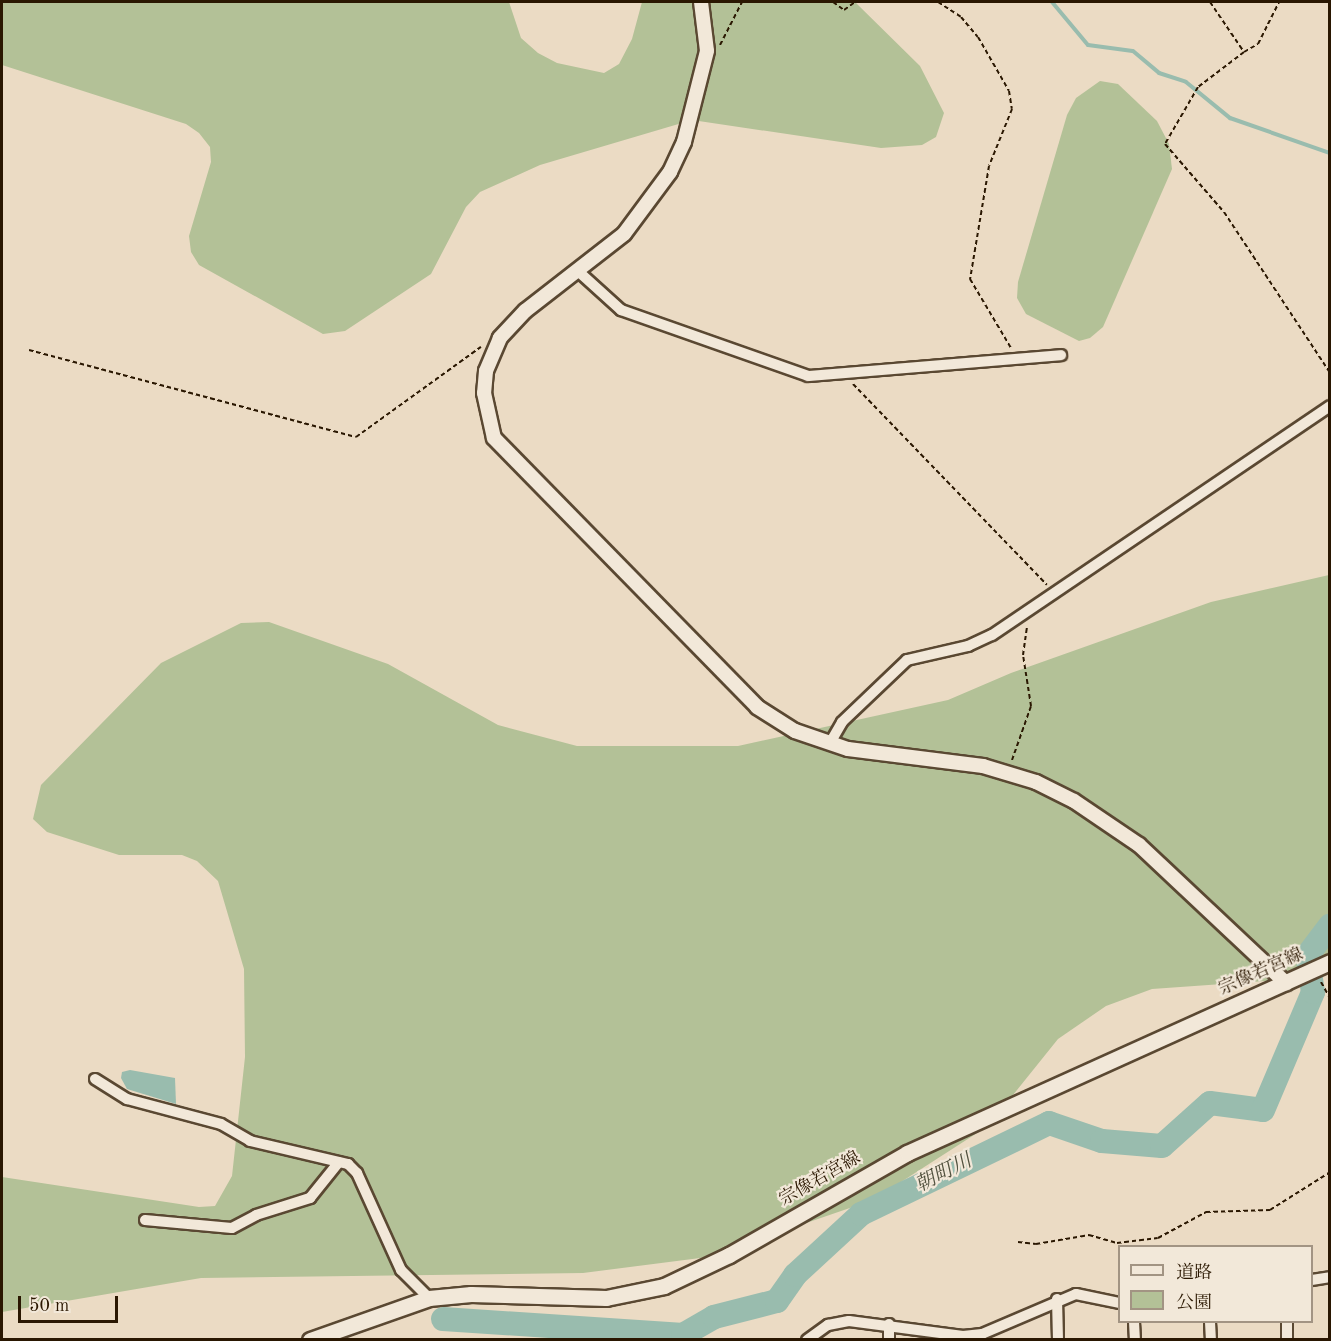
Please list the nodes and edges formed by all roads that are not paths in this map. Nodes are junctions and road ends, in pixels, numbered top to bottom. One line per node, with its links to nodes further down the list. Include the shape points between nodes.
1 (701, 2): 2 (street, via 707,51 684,142 642,215)
2 (579, 272): 3 (street, via 621,310 665,329 808,376); 5 (street, via 525,311 494,350 484,393 494,438 757,707 795,731)
3 (1061, 355)
4 (1329, 406): 5 (street, via 1031,609 968,646 907,660 842,722)
5 (830, 743): 7 (street, via 1008,773 1074,801 1139,845)
6 (1329, 962): 7 (main road, 宗像若宮線)
7 (1286, 983): 13 (main road, 宗像若宮線, via 907,1153 729,1255 664,1286 606,1298 471,1294)
8 (94, 1079): 9 (street, via 127,1099 221,1124 250,1141)
9 (339, 1162): 10 (street, via 310,1198 256,1215 232,1228); 13 (street, via 357,1173 401,1270)
10 (145, 1220)
11 (1329, 1277): 12 (street)
12 (1313, 1280)
13 (429, 1298): 22 (main road, 宗像若宮線)
14 (1057, 1299): 15 (street, via 1076,1294); 20 (street); 24 (street)
15 (1118, 1303)
16 (1134, 1323): 25 (street)
17 (1210, 1323): 26 (street)
18 (1287, 1323): 27 (street)
19 (889, 1324): 20 (street); 21 (street, via 849,1321); 23 (street)
20 (982, 1337)
21 (811, 1338)
22 (310, 1340)
23 (889, 1340)
24 (1058, 1340)
25 (1134, 1340)
26 (1210, 1340)
27 (1287, 1340)

